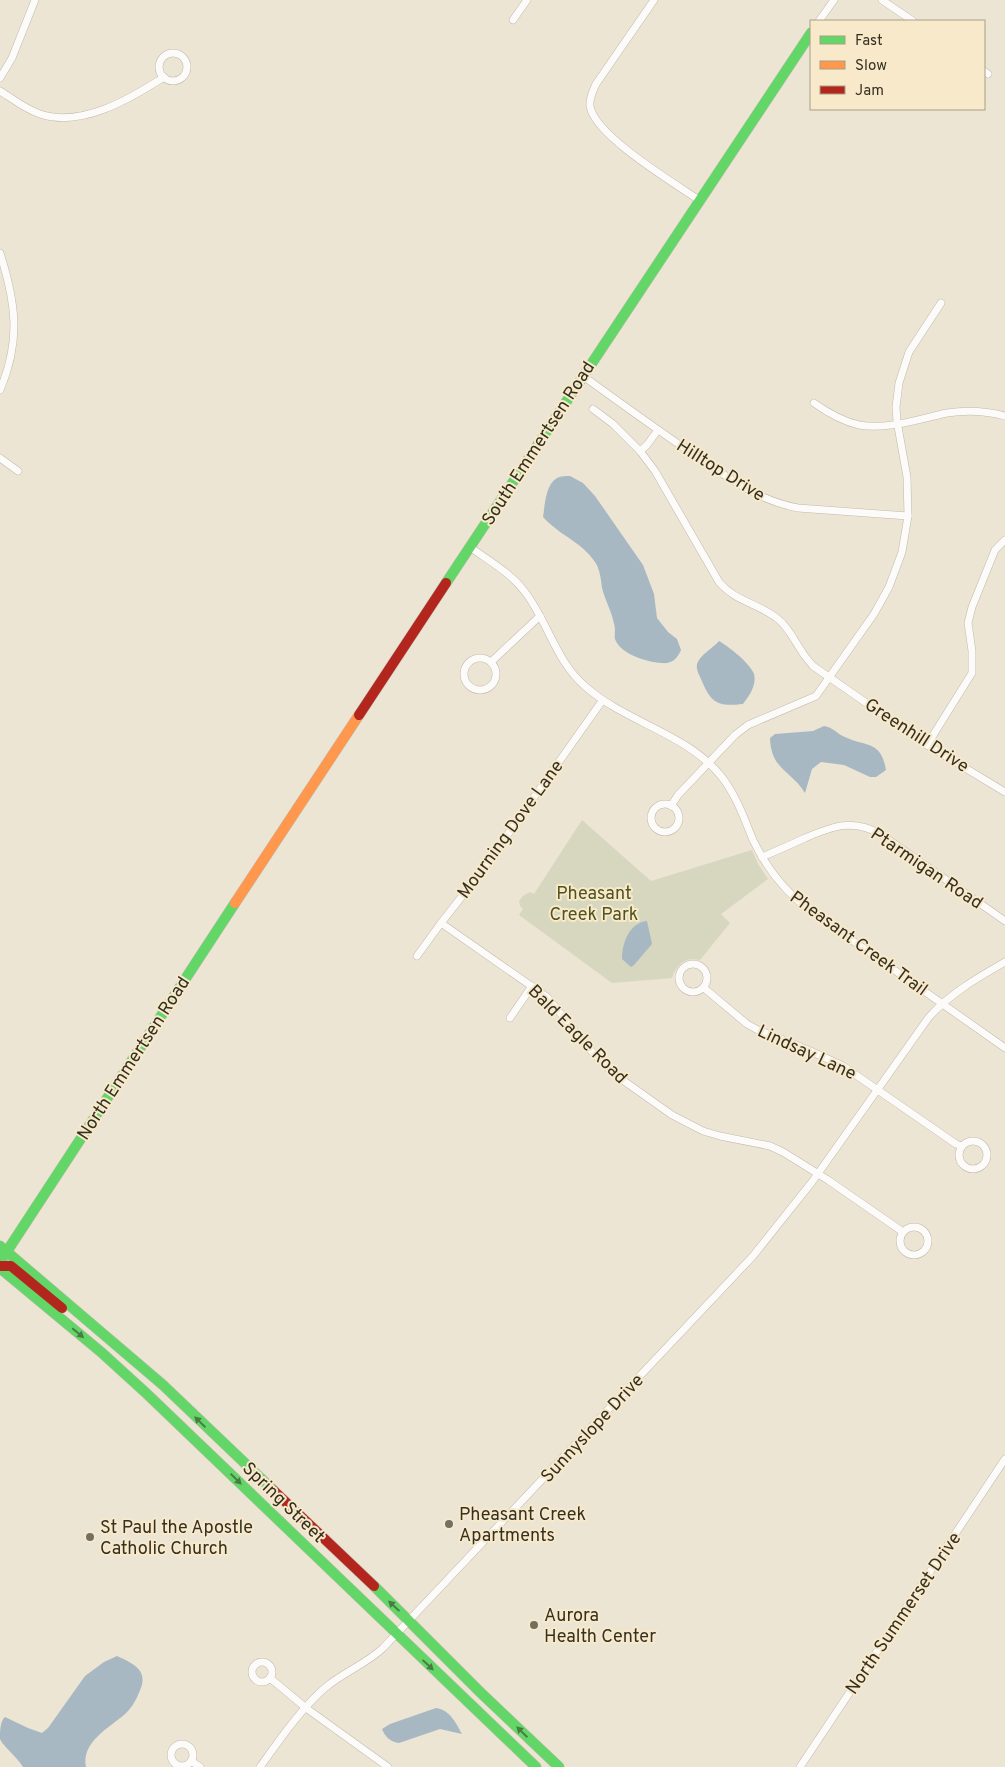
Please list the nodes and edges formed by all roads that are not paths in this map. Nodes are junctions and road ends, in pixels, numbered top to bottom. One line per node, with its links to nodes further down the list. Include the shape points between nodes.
1 (35, 0): 11 (street, via 12,58)
2 (527, 0): 6 (street)
3 (654, 0): 13 (street, via 596,84 590,107 603,128 626,149)
4 (834, 0): 7 (street)
5 (882, 0): 8 (street)
6 (513, 20)
7 (820, 20)
8 (912, 20)
9 (810, 35): 13 (main road, South Emmertsen Road)
10 (164, 77): 12 (street, via 99,111 79,117 40,114)
11 (0, 78)
12 (0, 91)
13 (700, 200): 16 (main road, South Emmertsen Road)
14 (0, 253): 17 (street, via 12,299 14,330 9,364)
15 (941, 303): 21 (street, via 916,339 903,367 897,397)
16 (583, 376): 22 (street, Hilltop Drive); 28 (main road, South Emmertsen Road)
17 (0, 390)
18 (814, 403): 21 (street, via 853,423 873,426)
19 (593, 409): 23 (street, Greenhill Drive)
20 (1005, 416): 21 (street, via 965,411)
21 (897, 424): 26 (street, via 907,477)
22 (658, 430): 23 (street); 26 (street, Hilltop Drive, via 744,489 770,501 798,508)
23 (640, 452): 31 (street, Greenhill Drive, via 718,582 729,593 779,620 791,632 813,666)
24 (0, 458): 25 (street)
25 (18, 471)
26 (908, 516): 31 (street, via 902,552 889,587)
27 (1005, 540): 33 (street, via 995,550 968,623 972,673)
28 (470, 547): 29 (street, Pheasant Creek Trail, via 507,573 528,596); 37 (main road, South Emmertsen Road)
29 (540, 616): 30 (street); 32 (street, Pheasant Creek Trail, via 570,671)
30 (491, 662): 30 (street, via 482,658 468,663 464,678 470,686 480,690 494,682 496,671)
31 (830, 677): 33 (street, Greenhill Drive); 34 (street, via 816,696 748,725)
32 (602, 701): 34 (street, Pheasant Creek Trail, via 685,745); 40 (street, Mourning Dove Lane, via 482,872)
33 (927, 745): 35 (street, Greenhill Drive)
34 (709, 763): 36 (street); 38 (street, Pheasant Creek Trail, via 737,800)
35 (1005, 792)
36 (671, 806): 36 (street, via 662,804 654,809 650,818 662,832 677,825 677,812)
37 (267, 854): 52 (main road, North Emmertsen Road)
38 (762, 857): 39 (street, Ptarmigan Road, via 835,826 860,826 882,835); 45 (street, Pheasant Creek Trail, via 776,879 801,904)
39 (1005, 921)
40 (442, 923): 41 (street, Mourning Dove Lane); 43 (street, Bald Eagle Road)
41 (417, 956)
42 (1005, 962): 45 (street, Sunnyslope Drive)
43 (532, 986): 46 (street); 50 (street, Bald Eagle Road, via 547,998 610,1070 672,1115 703,1131 772,1147)
44 (704, 988): 44 (street, via 708,980 703,968 694,964 682,970 679,978 682,987 695,992); 48 (street, Lindsay Lane, via 747,1024 828,1058)
45 (942, 1003): 47 (street, Pheasant Creek Trail); 48 (street, Sunnyslope Drive)
46 (510, 1018)
47 (1005, 1048)
48 (878, 1089): 49 (street, Lindsay Lane); 50 (street, Sunnyslope Drive)
49 (962, 1146): 49 (street, Lindsay Lane, via 958,1155 965,1167 974,1169 985,1162 985,1148 978,1142 969,1141)
50 (818, 1174): 51 (street, Bald Eagle Road); 62 (street, Sunnyslope Drive, via 753,1256)
51 (903, 1232): 51 (street, via 901,1245 906,1252 915,1255 924,1251 928,1238 924,1230 916,1226)
52 (2, 1250): 53 (main road, North Emmertsen Road); 55 (main road, Spring Street)
53 (0, 1262)
54 (0, 1267): 55 (main road, via 11,1266 62,1308); 56 (main road, Spring Street)
55 (73, 1308): 56 (main road); 57 (main road, Spring Street, one-way to 55)
56 (64, 1320): 58 (main road, Spring Street, one-way to 58)
57 (222, 1442): 58 (main road); 60 (main road, Spring Street)
58 (209, 1454): 61 (main road, Spring Street, one-way to 61)
59 (1005, 1460): 72 (street, North Summerset Drive)
60 (329, 1545): 61 (main road); 62 (main road, Spring Street, one-way to 60)
61 (316, 1557): 63 (main road, Spring Street)
62 (409, 1620): 63 (street, Sunnyslope Drive); 71 (main road, Spring Street, one-way to 62)
63 (396, 1634): 65 (street, Sunnyslope Drive, via 365,1663 324,1688); 70 (main road, Spring Street, one-way to 70)
64 (270, 1678): 65 (street)
65 (306, 1708): 68 (street, Sunnyslope Drive); 69 (street)
66 (191, 1761): 67 (street)
67 (200, 1767)
68 (260, 1767)
69 (388, 1767)
70 (536, 1767)
71 (559, 1767)
72 (800, 1767)

